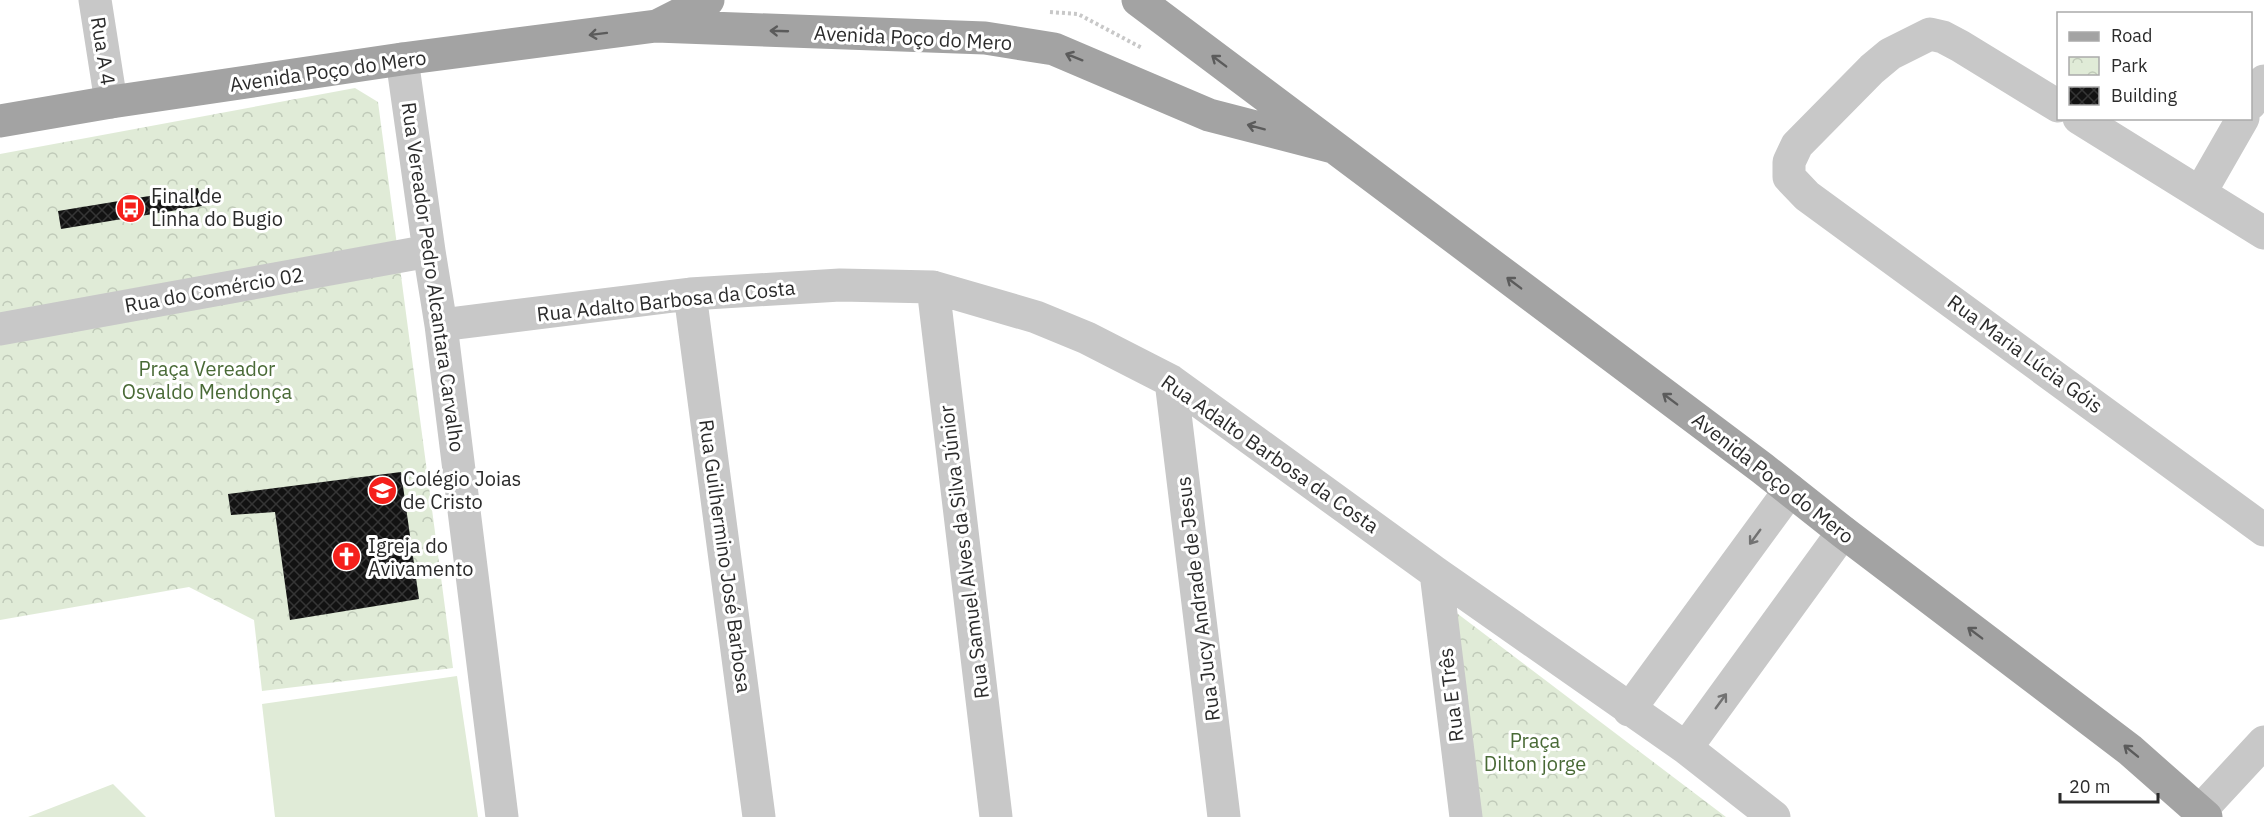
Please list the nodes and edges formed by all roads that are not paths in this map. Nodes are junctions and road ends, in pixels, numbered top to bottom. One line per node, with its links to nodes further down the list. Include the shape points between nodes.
1 (95, 0): 7 (street, Rua A 4)
2 (708, 0): 4 (main road, Avenida Poço do Mero)
3 (1138, 0): 13 (main road, Avenida Poço do Mero, one-way to 3)
4 (656, 26): 5 (main road, Avenida Poço do Mero, one-way to 5); 13 (main road, Avenida Poço do Mero, one-way to 4, via 1209,115 1054,49 985,38)
5 (402, 59): 7 (main road, Avenida Poço do Mero); 16 (street, Rua Vereador Pedro Alcantara Carvalho)
6 (2264, 81): 8 (street)
7 (111, 102): 10 (main road, Avenida Poço do Mero)
8 (2252, 102)
9 (2057, 105): 23 (street, Rua Maria Lúcia Góis, via 1960,46 1930,34 1905,45 1872,69 1797,145 1789,162 1789,177 1813,200)
10 (0, 120)
11 (2082, 120): 14 (street)
12 (2242, 120): 14 (street)
13 (1333, 147): 22 (main road, Avenida Poço do Mero, one-way to 13)
14 (2200, 193): 15 (street)
15 (2264, 233)
16 (429, 251): 19 (street, Rua Vereador Pedro Alcantara Carvalho); 20 (street, Rua do Comércio 02)
17 (933, 287): 18 (street, Rua Adalto Barbosa da Costa, via 840,285); 21 (street, Rua Adalto Barbosa da Costa, via 1036,317); 32 (street, Rua Samuel Alves da Silva Júnior)
18 (690, 294): 19 (street, Rua Adalto Barbosa da Costa); 31 (street, Rua Guilhermino José Barbosa)
19 (441, 325): 30 (street, Rua Vereador Pedro Alcantara Carvalho)
20 (0, 329)
21 (1171, 381): 25 (street, Rua Adalto Barbosa da Costa); 33 (street, Rua Jucy Andrade de Jesus)
22 (1790, 490): 24 (main road, Avenida Poço do Mero); 26 (street, one-way to 26)
23 (2264, 530)
24 (1843, 532): 28 (street, one-way to 24); 29 (main road, Avenida Poço do Mero, one-way to 24, via 2130,750)
25 (1436, 573): 26 (street, Rua Adalto Barbosa da Costa); 34 (street, Rua E Três)
26 (1629, 710): 28 (street, Rua Adalto Barbosa da Costa)
27 (2264, 742): 29 (street)
28 (1686, 748): 35 (street, Rua Adalto Barbosa da Costa)
29 (2203, 814)
30 (502, 817)
31 (759, 817)
32 (996, 817)
33 (1224, 817)
34 (1466, 817)
35 (1774, 817)

